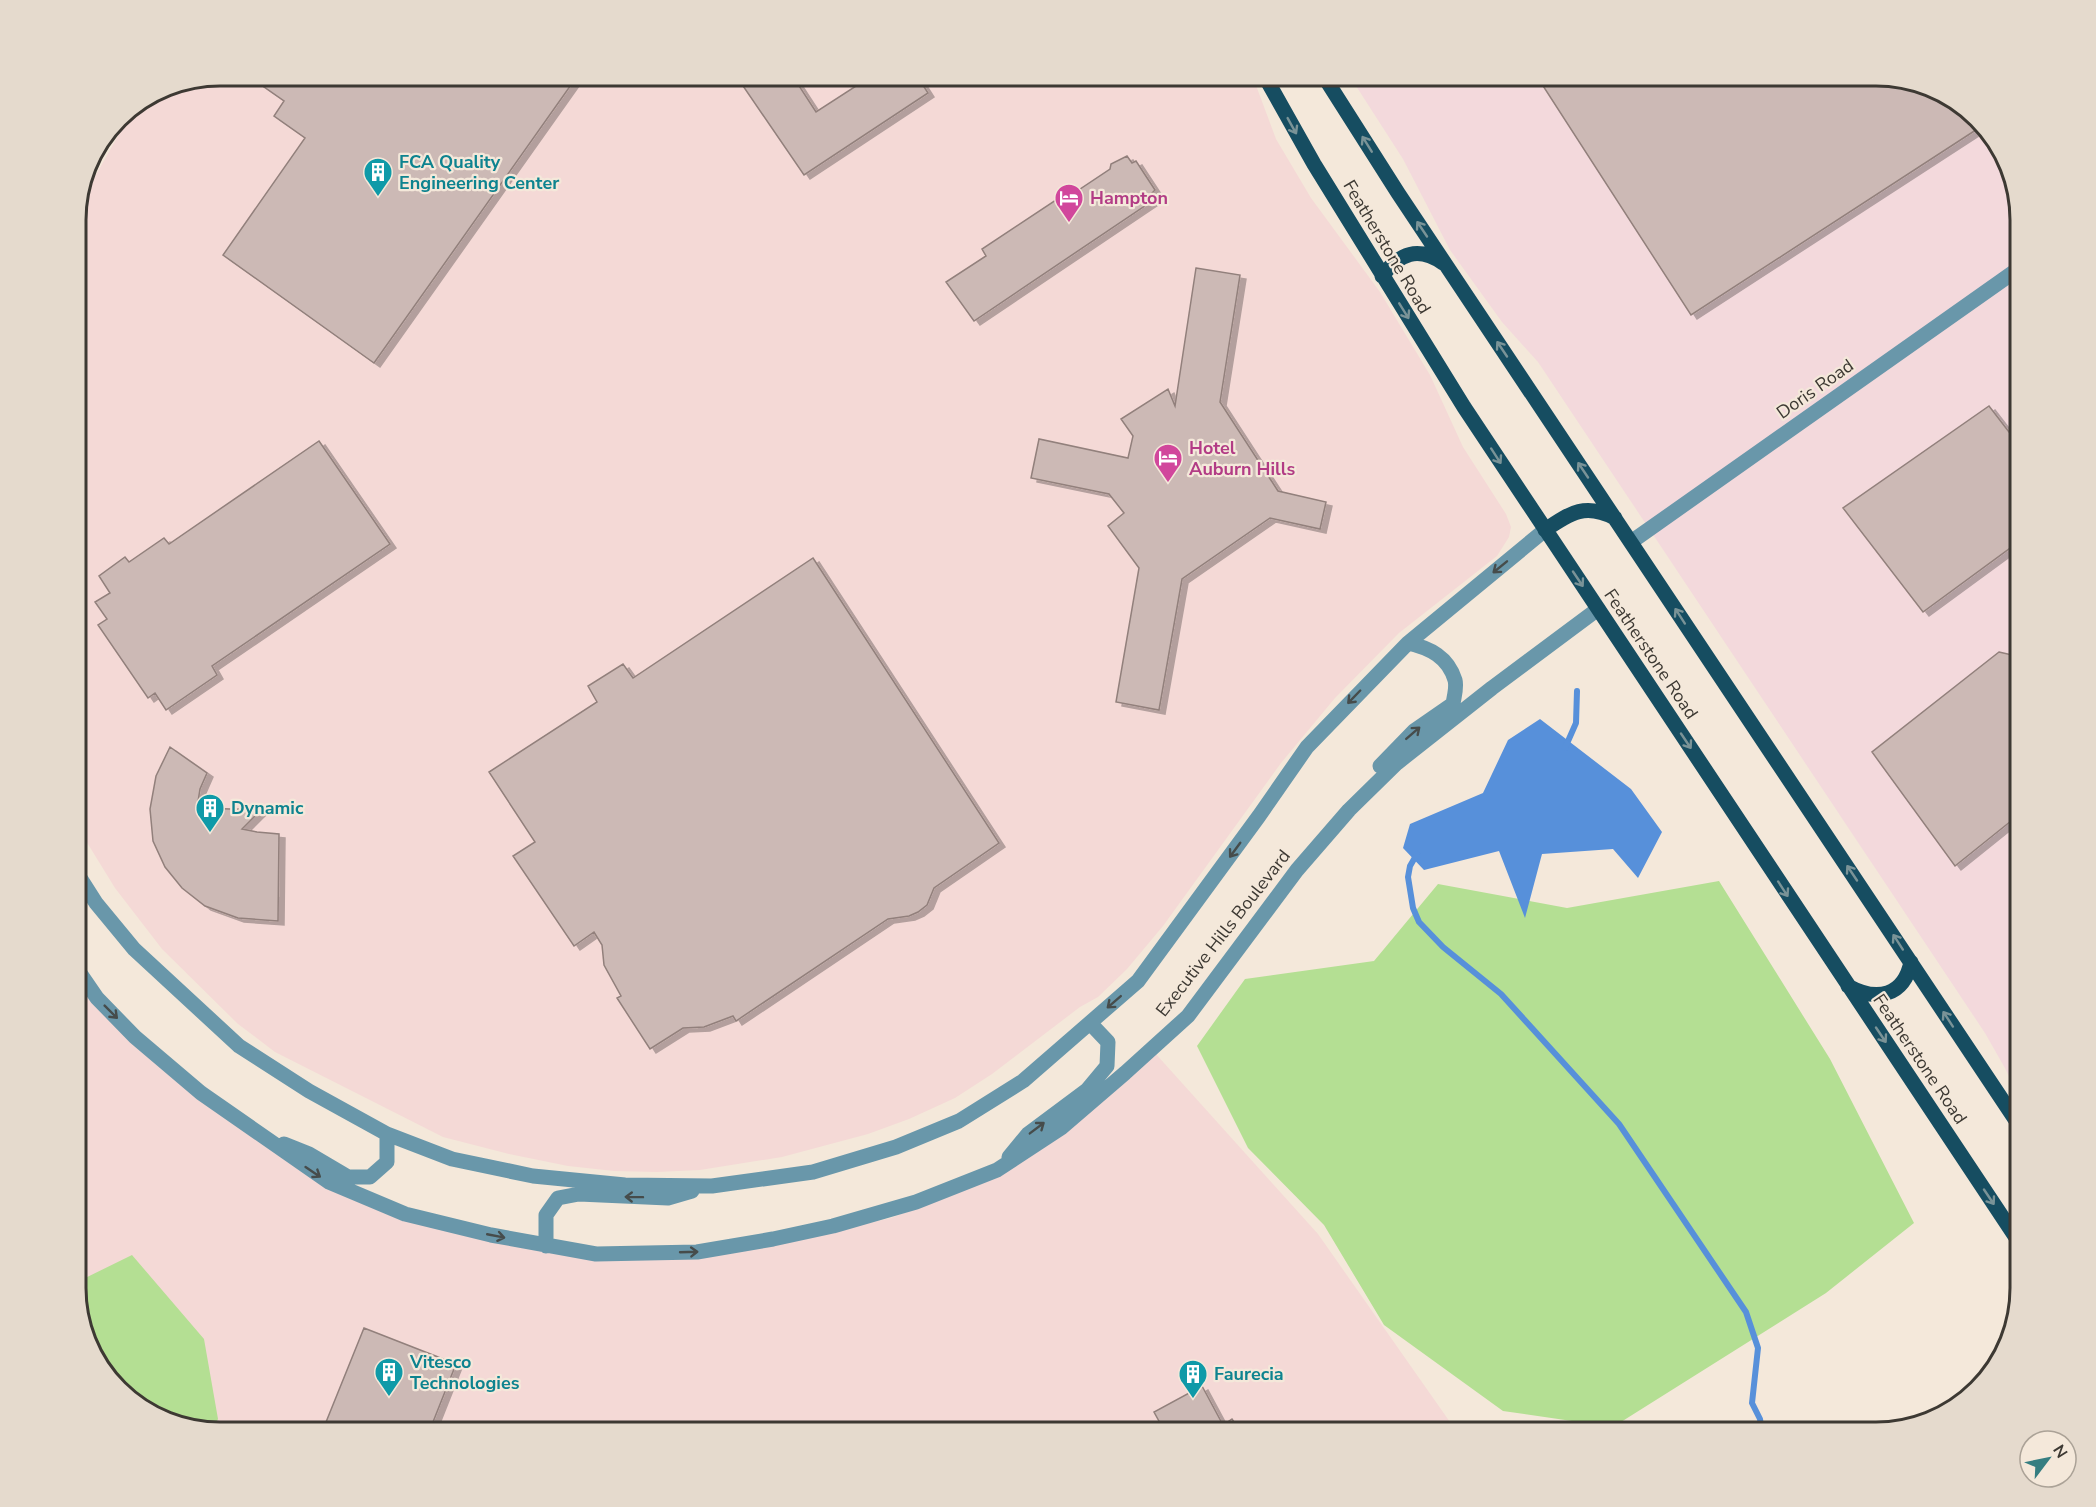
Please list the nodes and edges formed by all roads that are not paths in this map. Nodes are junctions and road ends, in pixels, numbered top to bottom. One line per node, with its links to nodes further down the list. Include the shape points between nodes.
1 (1270, 86): 5 (main road, Featherstone Road, one-way to 5)
2 (1330, 86): 3 (main road, Featherstone Road, one-way to 2)
3 (1446, 265): 5 (main road, via 1434,256 1415,253 1395,262); 6 (main road, Featherstone Road, one-way to 3)
4 (2010, 275): 8 (street, Doris Road)
5 (1382, 276): 7 (main road, Featherstone Road, one-way to 7)
6 (1615, 518): 7 (main road, via 1603,512 1580,511); 8 (main road, Featherstone Road)
7 (1545, 530): 9 (main road, Featherstone Road, one-way to 9); 10 (street, Executive Hills Boulevard, one-way to 10)
8 (1631, 542): 15 (main road, Featherstone Road, one-way to 8)
9 (1598, 609): 11 (street, Executive Hills Boulevard, via 1396,763); 17 (main road, Featherstone Road, one-way to 17)
10 (1408, 643): 11 (street, one-way to 10, via 1378,768 1414,731 1454,704 1456,682 1444,659 1425,647); 18 (street, Executive Hills Boulevard, one-way to 18, via 1307,747 1138,981)
11 (1348, 810): 22 (street, Executive Hills Boulevard, via 1297,870 1188,1016 1061,1128)
12 (86, 887): 14 (street, Executive Hills Boulevard)
13 (86, 893): 14 (street)
14 (96, 903): 21 (street, Executive Hills Boulevard, via 134,949 239,1046)
15 (1911, 962): 17 (main road, via 1904,982 1882,994 1860,993); 19 (main road, Featherstone Road, one-way to 15)
16 (86, 982): 20 (street, Executive Hills Boulevard, one-way to 20, via 135,1037)
17 (1848, 986): 24 (main road, Featherstone Road, one-way to 24)
18 (1090, 1023): 22 (street, one-way to 18, via 1028,1134 1087,1090 1107,1066 1108,1042); 23 (street, Executive Hills Boulevard, via 1023,1081 959,1121 896,1147 813,1172)
19 (2010, 1111)
20 (256, 1133): 21 (street, via 309,1154 348,1177 370,1177 387,1162); 25 (street, Executive Hills Boulevard, one-way to 25, via 329,1182 405,1214)
21 (387, 1134): 23 (street, Executive Hills Boulevard, via 452,1159 533,1176 625,1185)
22 (997, 1170): 25 (street, Executive Hills Boulevard, one-way to 22, via 596,1254 697,1252 833,1226 916,1202)
23 (712, 1186): 25 (street, one-way to 25, via 668,1198 579,1194 558,1198 546,1215)
24 (2010, 1229)
25 (546, 1246)

